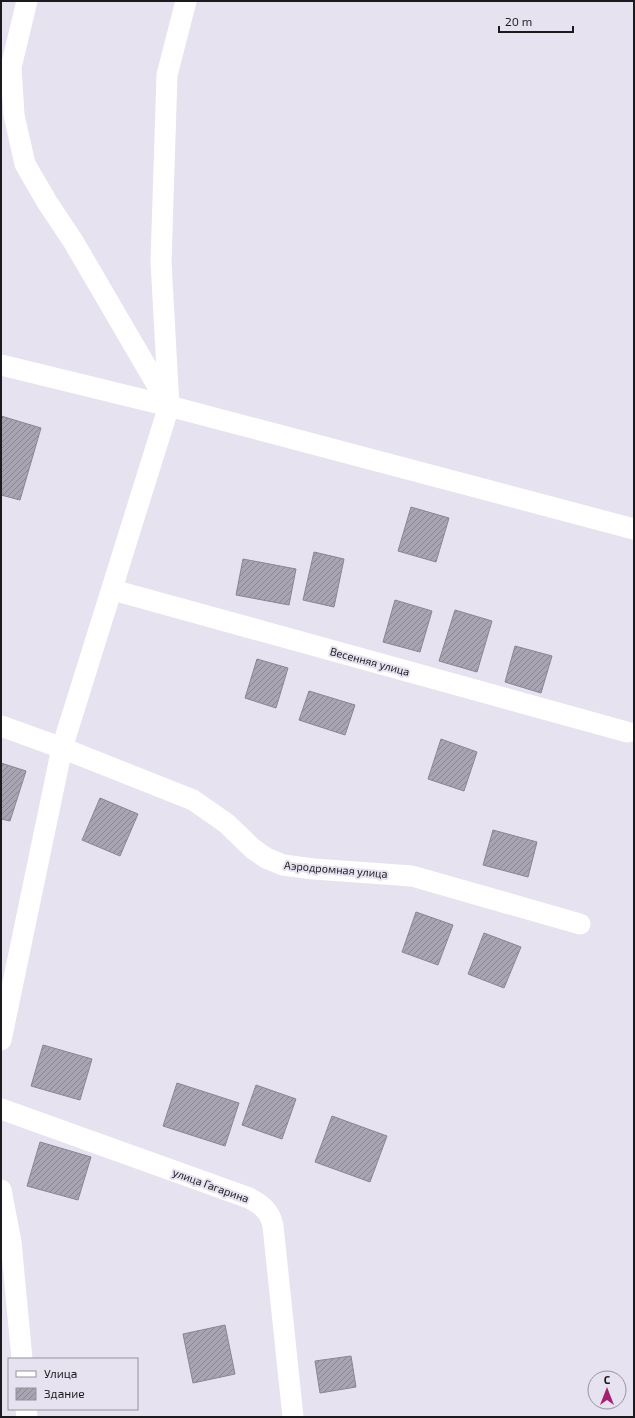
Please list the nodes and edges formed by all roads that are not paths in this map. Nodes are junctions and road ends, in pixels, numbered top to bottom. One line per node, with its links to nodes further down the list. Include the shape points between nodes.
1 (27, 1): 4 (street, via 11,67 14,115 25,164)
2 (186, 1): 4 (street, via 168,75 161,262)
3 (1, 365): 4 (street)
4 (170, 406): 5 (street); 6 (street)
5 (634, 529)
6 (113, 590): 8 (street, Весенняя улица); 9 (street)
7 (1, 726): 9 (street, Аэродромная улица)
8 (627, 732)
9 (62, 748): 10 (street, Аэродромная улица, via 193,800 226,823 253,849 283,865 412,876); 11 (street)
10 (580, 924)
11 (1, 1040)
12 (1, 1108): 16 (street, улица Гагарина, via 249,1198 267,1210 272,1218)
13 (1, 1190): 14 (street, via 11,1242)
14 (9, 1302): 15 (street)
15 (22, 1358)
16 (294, 1417)

